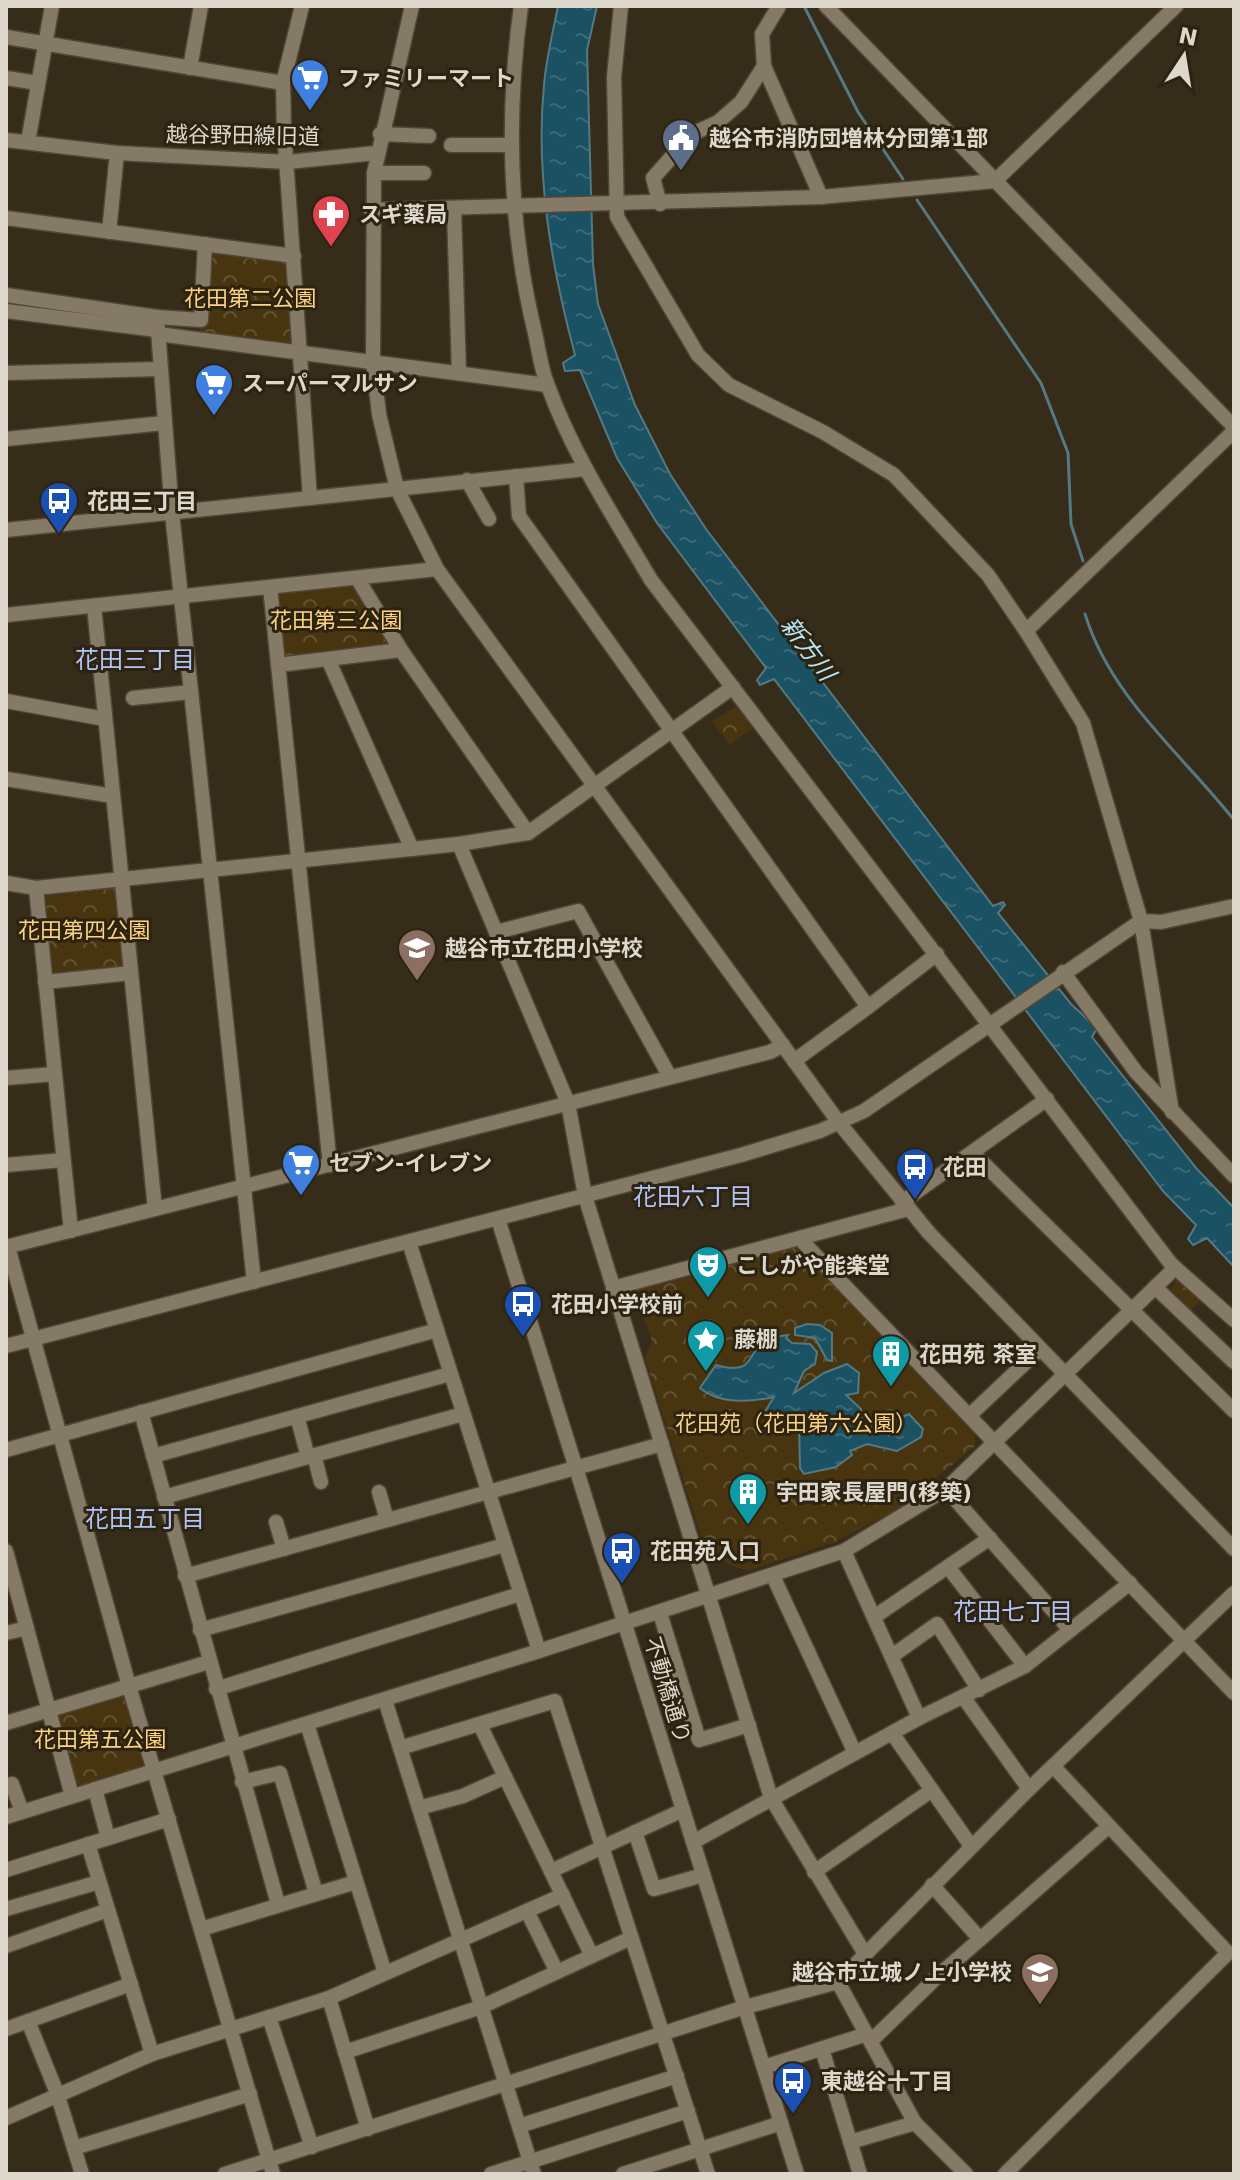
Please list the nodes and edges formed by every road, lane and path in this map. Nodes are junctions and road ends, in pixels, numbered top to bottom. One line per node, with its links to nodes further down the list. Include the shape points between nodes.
1 (52, 6): 11 (street)
2 (201, 6): 13 (street)
3 (302, 6): 16 (street)
4 (412, 6): 17 (street)
5 (520, 6): 22 (street, via 511,75)
6 (621, 6): 31 (street, via 614,77)
7 (779, 6): 12 (street, via 762,34)
8 (826, 6): 28 (street)
9 (1176, 6): 28 (street)
10 (6, 37): 11 (street)
11 (45, 43): 13 (street); 15 (street)
12 (764, 66): 29 (street); 30 (street, via 741,102 718,122 692,134 653,178)
13 (190, 68): 16 (street)
14 (6, 78): 15 (street)
15 (38, 83): 20 (street)
16 (283, 83): 25 (street)
17 (380, 134): 18 (street); 24 (street)
18 (429, 136)
19 (6, 140): 20 (street, 越谷野田線旧道)
20 (28, 142): 23 (street, 越谷野田線旧道)
21 (451, 145): 22 (street)
22 (512, 145): 32 (street)
23 (117, 153): 25 (street, 越谷野田線旧道); 36 (street)
24 (376, 153): 25 (street, 越谷野田線旧道); 26 (street)
25 (288, 162): 38 (street)
26 (374, 173): 27 (street); 34 (street)
27 (424, 173)
28 (995, 181): 29 (street); 49 (street)
29 (821, 197): 30 (street)
30 (660, 204): 31 (street)
31 (616, 205): 32 (street); 65 (street, via 617,217 712,371 894,475 988,575)
32 (514, 207): 33 (street); 47 (street, via 527,300)
33 (454, 209): 34 (street); 46 (street)
34 (371, 210): 43 (street)
35 (6, 218): 36 (street)
36 (109, 232): 37 (street)
37 (205, 244): 38 (street); 41 (street, via 201,320)
38 (294, 256): 42 (street)
39 (6, 295): 41 (street)
40 (6, 311): 41 (street)
41 (157, 327): 42 (street); 44 (street)
42 (300, 352): 43 (street); 55 (street)
43 (373, 362): 46 (street); 54 (street)
44 (160, 369): 45 (street); 48 (street)
45 (6, 373)
46 (459, 373): 47 (street)
47 (547, 385): 51 (street)
48 (164, 423): 50 (street); 56 (street)
49 (1234, 429): 65 (street)
50 (6, 439)
51 (586, 469): 52 (street); 69 (street, via 651,580)
52 (516, 476): 53 (street); 74 (street, via 519,516)
53 (467, 480): 54 (street); 57 (street)
54 (397, 489): 55 (street); 59 (street)
55 (310, 498): 56 (street)
56 (172, 513): 58 (street); 62 (street)
57 (489, 519)
58 (6, 530)
59 (437, 569): 60 (street); 76 (street)
60 (357, 578): 61 (street); 66 (street)
61 (270, 587): 62 (street); 68 (street)
62 (181, 597): 63 (street); 70 (street)
63 (94, 606): 64 (street); 73 (street)
64 (6, 615)
65 (1026, 631): 87 (street, via 1083,723)
66 (401, 650): 67 (street); 78 (street)
67 (328, 659): 68 (street); 80 (street)
68 (278, 665): 81 (street)
69 (733, 687): 74 (street); 89 (street)
70 (191, 692): 71 (street); 82 (street)
71 (133, 698)
72 (6, 701): 73 (street)
73 (105, 719): 77 (street)
74 (672, 731): 76 (street); 93 (street)
75 (6, 779): 77 (street)
76 (595, 786): 78 (street); 95 (street)
77 (113, 796): 83 (street)
78 (528, 833): 79 (street)
79 (459, 844): 80 (street); 88 (street)
80 (412, 849): 81 (street)
81 (298, 859): 82 (street); 107 (street)
82 (209, 868): 83 (street); 109 (street)
83 (121, 878): 85 (street); 91 (street)
84 (6, 883): 85 (street)
85 (36, 888): 92 (street)
86 (1234, 906): 87 (street, via 1161,922)
87 (1141, 921): 90 (street); 102 (street)
88 (496, 932): 98 (street, via 578,911); 101 (street)
89 (937, 954): 93 (street); 94 (street)
90 (1063, 972): 94 (street); 102 (street)
91 (131, 973): 92 (street); 112 (street)
92 (45, 982): 97 (street)
93 (868, 1007): 96 (street)
94 (992, 1025): 100 (street); 103 (street)
95 (783, 1045): 96 (street); 98 (street)
96 (794, 1061): 103 (street)
97 (54, 1074): 99 (street); 105 (street)
98 (670, 1077): 101 (street)
99 (6, 1078)
100 (1047, 1099): 104 (street); 118 (street)
101 (568, 1103): 107 (street); 110 (street)
102 (1172, 1112): 108 (street)
103 (840, 1124): 110 (street); 111 (street)
104 (973, 1153): 111 (street); 122 (street)
105 (63, 1160): 106 (street); 114 (street)
106 (6, 1165)
107 (330, 1165): 109 (street)
108 (1234, 1176)
109 (242, 1186): 112 (street); 119 (street)
110 (585, 1196): 113 (street); 121 (street)
111 (905, 1206): 115 (street); 127 (street)
112 (155, 1209): 114 (street)
113 (498, 1219): 116 (street); 142 (street, 不動橋通り)
114 (71, 1231): 117 (street)
115 (800, 1239): 121 (street); 134 (street)
116 (409, 1242): 119 (street); 124 (street)
117 (7, 1247): 125 (street)
118 (1175, 1268): 120 (street); 123 (street)
119 (254, 1282): 125 (street)
120 (1155, 1287): 122 (street); 128 (street)
121 (613, 1288): 138 (street)
122 (1132, 1310): 130 (street); 131 (street)
123 (1234, 1320)
124 (437, 1330): 129 (street); 132 (street)
125 (34, 1339): 126 (street); 136 (street)
126 (6, 1346)
127 (1040, 1349): 130 (street); 134 (street)
128 (1234, 1362)
129 (450, 1374): 133 (street); 135 (street)
130 (1065, 1375): 137 (street); 153 (street)
131 (1234, 1411)
132 (141, 1412): 136 (street); 140 (street)
133 (463, 1414): 141 (street); 146 (street)
134 (970, 1415): 137 (street)
135 (297, 1416): 140 (street); 141 (street)
136 (60, 1435): 139 (street); 175 (street)
137 (996, 1442): 144 (street); 159 (street)
138 (662, 1444): 142 (street); 162 (street)
139 (6, 1450)
140 (153, 1456): 147 (street)
141 (311, 1456): 143 (street); 147 (street)
142 (575, 1468): 146 (street); 165 (street, 不動橋通り)
143 (321, 1482)
144 (946, 1489): 150 (street); 155 (street)
145 (379, 1492): 148 (street)
146 (488, 1492): 148 (street); 151 (street)
147 (164, 1497): 157 (street)
148 (387, 1520): 152 (street)
149 (276, 1522): 152 (street)
150 (990, 1538): 156 (street); 168 (street)
151 (505, 1545): 161 (street); 167 (street)
152 (284, 1549): 157 (street)
153 (1234, 1549)
154 (6, 1551): 166 (street)
155 (844, 1551): 158 (street); 164 (street)
156 (948, 1567): 164 (street); 174 (street)
157 (185, 1576): 167 (street)
158 (773, 1576): 162 (street); 190 (street)
159 (1130, 1583): 168 (street); 170 (street)
160 (1234, 1593): 170 (street)
161 (520, 1594): 171 (street); 176 (street)
162 (709, 1597): 163 (street); 186 (street)
163 (660, 1613): 165 (street); 186 (street, via 699,1740)
164 (874, 1617): 172 (street)
165 (624, 1624): 171 (street); 202 (street, 不動橋通り)
166 (27, 1628): 169 (street); 181 (street)
167 (200, 1630): 173 (street)
168 (1070, 1630): 174 (street)
169 (6, 1633)
170 (1184, 1639): 178 (street); 191 (street)
171 (539, 1651): 180 (street)
172 (892, 1656): 177 (street, via 937,1624); 182 (street)
173 (209, 1662): 175 (street); 176 (street)
174 (1025, 1666): 177 (street)
175 (129, 1686): 181 (street); 192 (street)
176 (216, 1689): 188 (street)
177 (979, 1690): 179 (street)
178 (1234, 1693)
179 (964, 1698): 182 (street); 197 (street)
180 (385, 1700): 184 (street); 189 (street)
181 (49, 1710): 183 (street); 199 (street)
182 (919, 1718): 187 (street)
183 (6, 1723)
184 (307, 1724): 188 (street); 218 (street)
185 (480, 1725): 189 (street); 193 (street); 212 (street, via 555,1701)
186 (749, 1725): 200 (street)
187 (892, 1733): 190 (street); 198 (street)
188 (232, 1747): 192 (street); 194 (street)
189 (400, 1748): 201 (street)
190 (855, 1753): 200 (street)
191 (1053, 1766): 197 (street); 206 (street)
192 (154, 1770): 196 (street); 205 (street)
193 (505, 1777): 201 (street); 214 (street)
194 (242, 1782): 220 (street, via 280,1773); 222 (street)
195 (6, 1787): 203 (street, via 12,1784)
196 (95, 1789): 199 (street); 208 (street)
197 (1029, 1789): 211 (street)
198 (932, 1790): 211 (street); 215 (street)
199 (72, 1796): 203 (street)
200 (771, 1798): 209 (street); 215 (street)
201 (419, 1808): 229 (street)
202 (683, 1810): 207 (street); 209 (street, 不動橋通り)
203 (22, 1812): 204 (street)
204 (6, 1817)
205 (169, 1819): 208 (street); 226 (street)
206 (1109, 1826): 228 (street); 274 (street, via 1228,1953)
207 (635, 1832): 212 (street); 216 (street, via 654,1889)
208 (108, 1838): 210 (street)
209 (693, 1842): 216 (street, 不動橋通り)
210 (88, 1844): 213 (street); 217 (street)
211 (971, 1846): 219 (street)
212 (602, 1848): 214 (street); 227 (street)
213 (6, 1870)
214 (551, 1871): 221 (street)
215 (814, 1872): 231 (street)
216 (703, 1875): 239 (street, 不動橋通り)
217 (99, 1882): 223 (street); 224 (street)
218 (356, 1882): 220 (street); 234 (street)
219 (932, 1885): 228 (street); 231 (street)
220 (316, 1893): 222 (street)
221 (563, 1895): 225 (street); 232 (street)
222 (278, 1904): 226 (street)
223 (6, 1909)
224 (108, 1910): 230 (street); 236 (street)
225 (527, 1911): 229 (street); 233 (street)
226 (201, 1929): 243 (street)
227 (631, 1938): 232 (street); 244 (street)
228 (980, 1939): 245 (street)
229 (460, 1940): 234 (street); 238 (street)
230 (6, 1946)
231 (865, 1954): 235 (street)
232 (592, 1956): 233 (street)
233 (557, 1972): 238 (street)
234 (385, 1973): 237 (street)
235 (838, 1982): 239 (street); 245 (street)
236 (131, 1984): 241 (street); 248 (street)
237 (329, 1998): 240 (street); 247 (street)
238 (481, 2007): 247 (street); 251 (street)
239 (745, 2007): 244 (street); 249 (street, 不動橋通り)
240 (269, 2017): 243 (street); 261 (street)
241 (28, 2021): 242 (street); 252 (street)
242 (6, 2029)
243 (230, 2029): 248 (street); 253 (street)
244 (663, 2033): 250 (street); 251 (street)
245 (869, 2037): 246 (street); 257 (street)
246 (822, 2049): 249 (street); 260 (street)
247 (345, 2052): 259 (street)
248 (152, 2054): 252 (street)
249 (764, 2067): 256 (street, 不動橋通り)
250 (677, 2076): 254 (street); 258 (street)
251 (506, 2084): 258 (street); 259 (street)
252 (57, 2093): 255 (street); 262 (street)
253 (250, 2094): 262 (street); 264 (street)
254 (688, 2111): 263 (street); 265 (street)
255 (6, 2118)
256 (781, 2123): 263 (street); 271 (street, 不動橋通り)
257 (915, 2123): 260 (street); 273 (street)
258 (519, 2126): 265 (street)
259 (368, 2129): 261 (street)
260 (850, 2142): 272 (street)
261 (312, 2147): 264 (street)
262 (74, 2148): 266 (street)
263 (700, 2150): 269 (street); 270 (street)
264 (271, 2167): 267 (street)
265 (532, 2168): 268 (street)
266 (82, 2174)
267 (225, 2174)
268 (491, 2174)
269 (623, 2174)
270 (708, 2174)
271 (797, 2174)
272 (860, 2174)
273 (966, 2174)
274 (1005, 2174)

